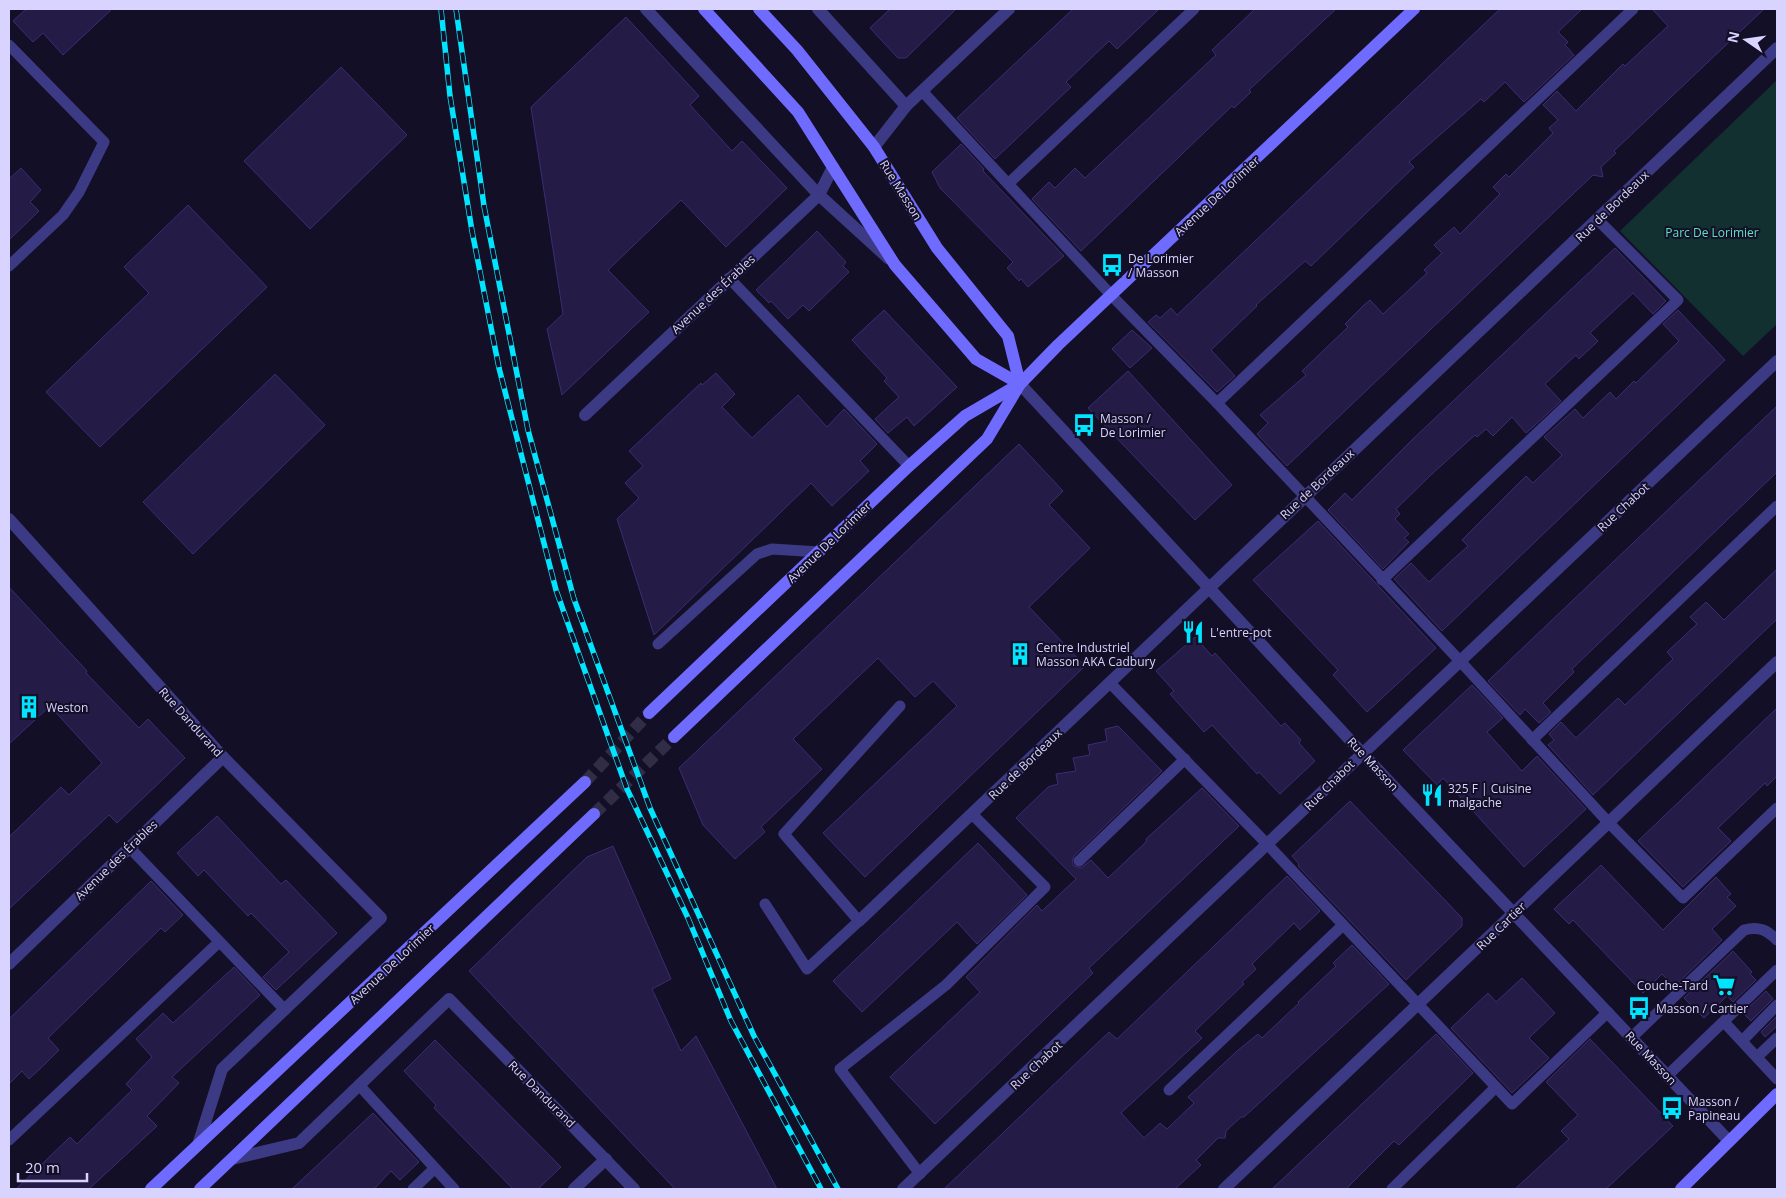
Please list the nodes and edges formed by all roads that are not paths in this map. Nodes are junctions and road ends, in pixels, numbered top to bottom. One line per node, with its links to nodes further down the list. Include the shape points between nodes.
1 (646, 9): 16 (street, Rue Masson)
2 (704, 9): 14 (main road, Rue Masson, via 798,112)
3 (759, 9): 13 (main road, Rue Masson, via 797,50)
4 (819, 9): 12 (street)
5 (1009, 9): 11 (street)
6 (1194, 9): 15 (lane)
7 (1414, 9): 21 (main road, Avenue De Lorimier)
8 (1633, 9): 24 (lane)
9 (9, 45): 19 (lane, via 104,142 79,192 62,215)
10 (1777, 48): 17 (street, Rue de Bordeaux)
11 (922, 90): 12 (street); 15 (lane)
12 (906, 106): 13 (street)
13 (874, 147): 23 (main road, Rue Masson, via 937,248 1008,336)
14 (833, 167): 16 (street, Avenue des Érables); 18 (main road, Rue Masson)
15 (1009, 183): 21 (lane)
16 (819, 195): 18 (street, Rue Masson); 20 (street, Avenue des Érables)
17 (1598, 220): 27 (street, Rue de Bordeaux); 31 (lane, via 1678,300)
18 (894, 263): 23 (main road, Rue Masson, via 976,359)
19 (9, 266)
20 (729, 278): 25 (street, Avenue des Érables); 26 (lane)
21 (1112, 296): 23 (main road, Avenue De Lorimier); 24 (lane)
22 (1777, 360): 34 (street, Rue Chabot)
23 (1020, 384): 26 (main road, Avenue De Lorimier, via 964,416); 32 (street, Rue Masson); 39 (main road, Avenue De Lorimier, via 987,439)
24 (1217, 403): 27 (lane)
25 (585, 415)
26 (908, 466): 30 (main road, Avenue De Lorimier)
27 (1303, 497): 31 (lane); 32 (street, Rue de Bordeaux)
28 (1777, 506): 40 (lane)
29 (9, 520): 42 (street, Rue Dandurand)
30 (819, 552): 33 (lane, via 772,549 758,554); 38 (main road, Avenue De Lorimier)
31 (1382, 580): 34 (lane)
32 (1209, 586): 36 (street, Rue de Bordeaux); 41 (street, Rue Masson)
33 (658, 644)
34 (1460, 661): 40 (lane); 41 (street, Rue Chabot)
35 (1777, 662): 48 (street, Rue Cartier)
36 (1110, 683): 43 (lane); 47 (street, Rue de Bordeaux)
37 (900, 706): 55 (lane, via 784,834)
38 (649, 713)
39 (674, 737)
40 (1532, 740): 48 (lane)
41 (1362, 753): 49 (street, Rue Chabot); 53 (street, Rue Masson)
42 (223, 757): 50 (street, Avenue des Érables); 54 (street, Rue Dandurand)
43 (1185, 760): 49 (lane); 51 (lane)
44 (585, 782): 78 (main road, Avenue De Lorimier)
45 (1777, 808): 48 (lane, via 1683,898)
46 (594, 814): 79 (main road)
47 (972, 814): 55 (street, Rue de Bordeaux); 82 (lane, via 1045,887 946,985 840,1068)
48 (1608, 822): 53 (street, Rue Cartier)
49 (1268, 845): 56 (lane); 82 (street, Rue Chabot)
50 (129, 847): 58 (lane); 59 (street, Avenue des Érables)
51 (1079, 860)
52 (765, 904): 55 (lane, via 806,969)
53 (1514, 914): 61 (street, Rue Cartier); 64 (street, Rue Masson)
54 (381, 918): 63 (street, Avenue De Lorimier)
55 (859, 921)
56 (1343, 924): 61 (lane); 74 (lane)
57 (1777, 940): 66 (lane, via 1763,929 1744,930)
58 (218, 943): 63 (lane); 76 (lane)
59 (9, 964)
60 (1776, 972): 65 (lane)
61 (1419, 1005): 73 (lane); 90 (street, Rue Cartier)
62 (1777, 1006): 68 (lane)
63 (285, 1010): 78 (street, Avenue De Lorimier, via 222,1070)
64 (1608, 1012): 66 (street, Rue Masson); 73 (lane, via 1512,1104)
65 (1724, 1022): 68 (lane); 70 (lane)
66 (1632, 1037): 70 (street, Rue Masson)
67 (1777, 1038): 69 (lane)
68 (1742, 1041): 69 (lane)
69 (1757, 1057): 71 (lane)
70 (1668, 1076): 77 (street, Rue Masson)
71 (1777, 1079)
72 (359, 1085): 79 (street, via 299,1142); 80 (street, Rue Dandurand, via 449,999); 81 (lane)
73 (1496, 1087): 91 (lane)
74 (1169, 1090)
75 (1777, 1094): 77 (main road)
76 (9, 1140)
77 (1729, 1141): 92 (main road)
78 (198, 1145): 83 (main road, Avenue De Lorimier)
79 (232, 1159): 84 (main road)
80 (606, 1159): 87 (street); 88 (street, Rue Dandurand)
81 (434, 1168): 85 (lane); 86 (lane)
82 (920, 1174): 89 (street, Rue Chabot)
83 (151, 1189)
84 (200, 1189)
85 (412, 1189)
86 (454, 1189)
87 (574, 1189)
88 (634, 1189)
89 (903, 1189)
90 (1224, 1189)
91 (1392, 1189)
92 (1681, 1189)

